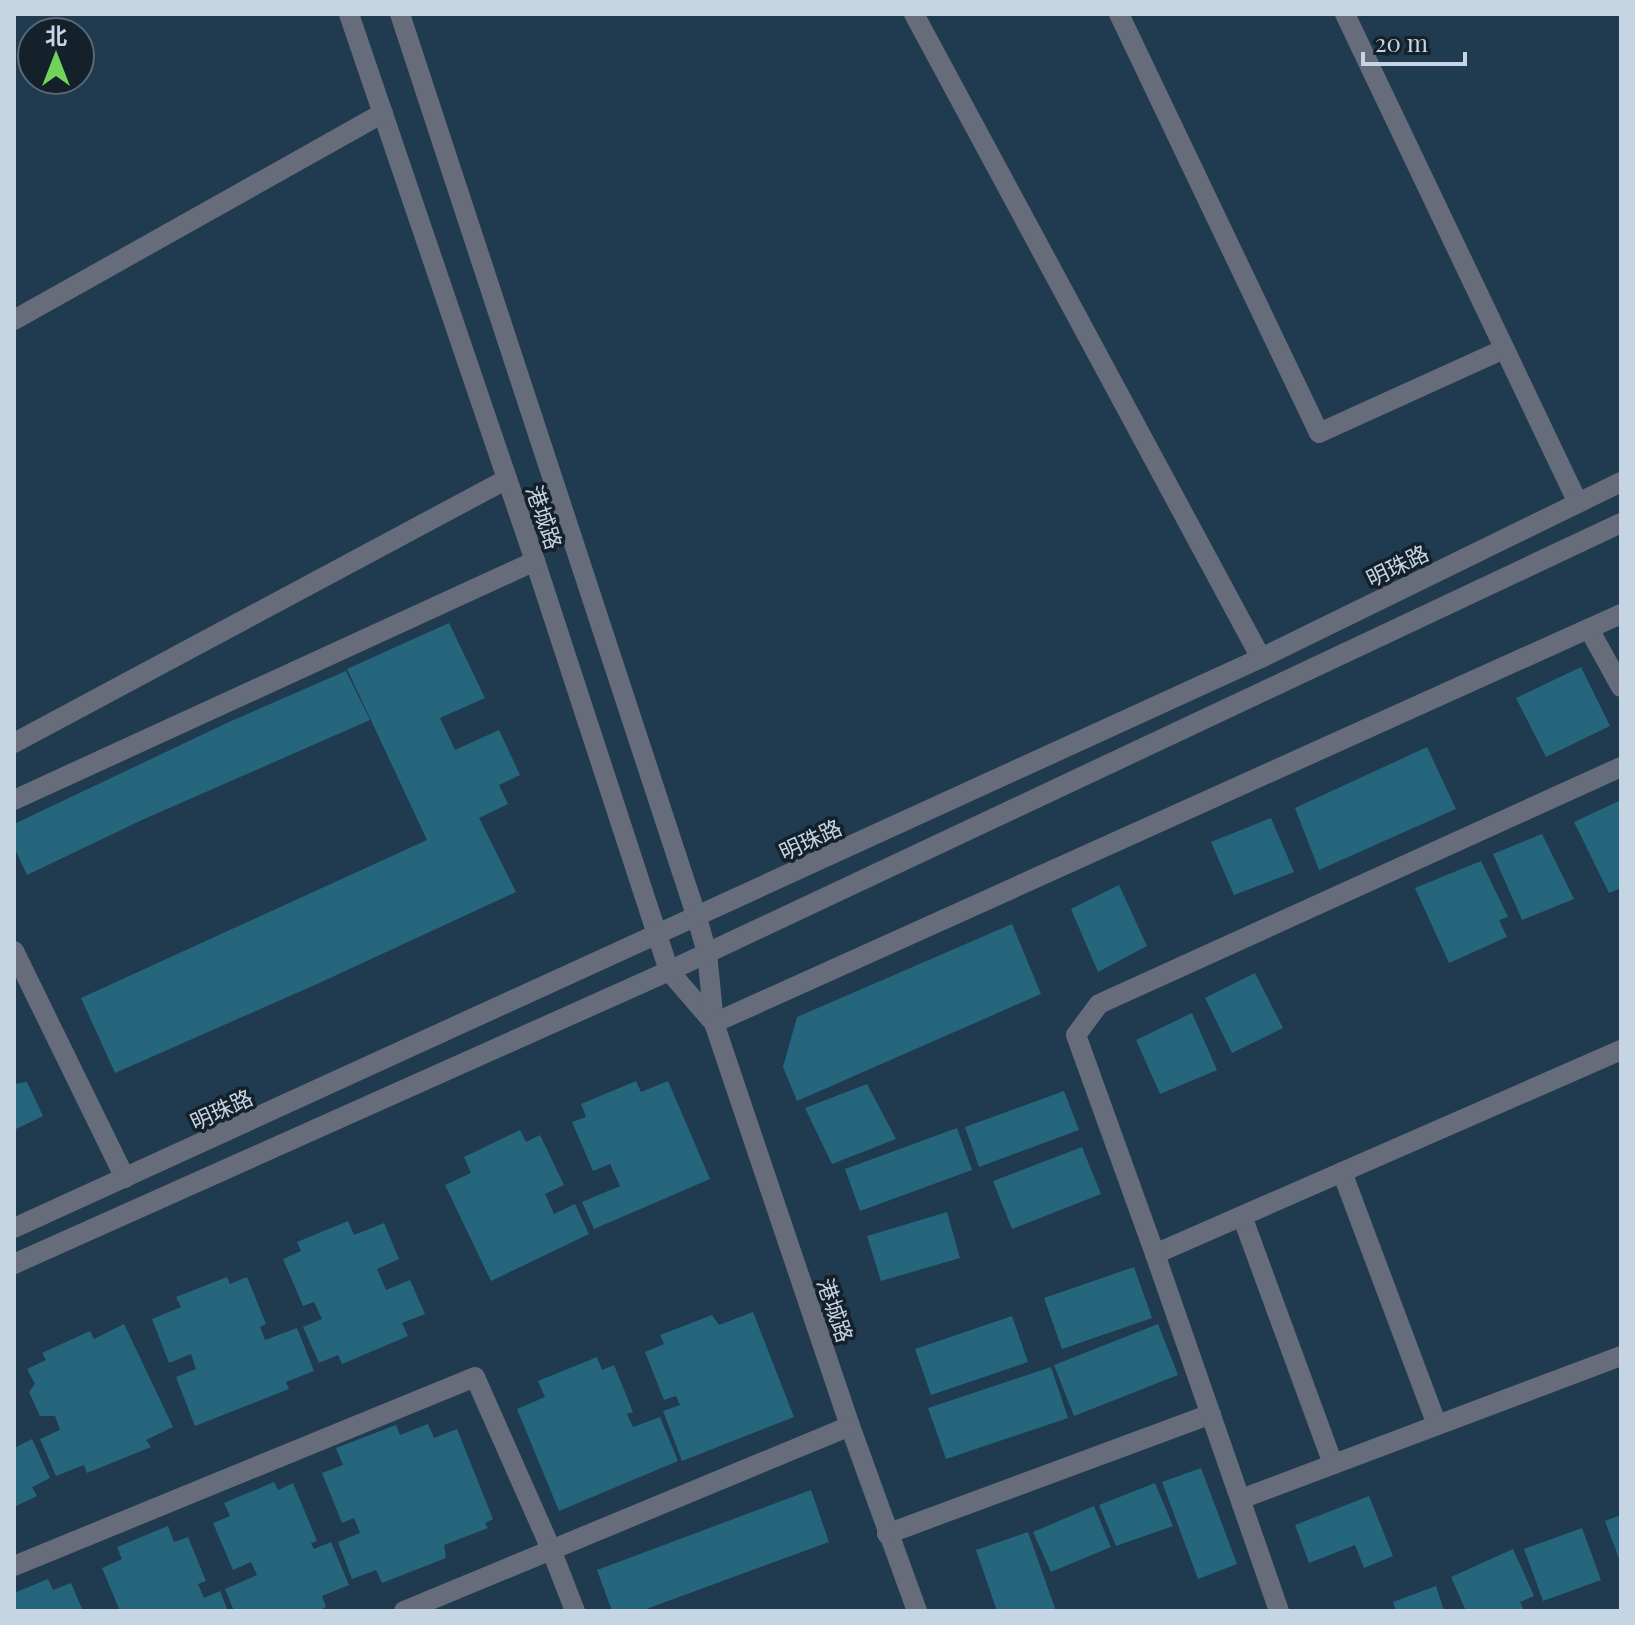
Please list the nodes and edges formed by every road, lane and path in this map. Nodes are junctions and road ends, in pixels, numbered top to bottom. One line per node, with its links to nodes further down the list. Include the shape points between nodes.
1 (349, 14): 6 (street, 港城路)
2 (400, 14): 21 (street, 港城路)
3 (914, 14): 16 (street)
4 (1119, 14): 8 (street, via 1319,433)
5 (1345, 14): 8 (street)
6 (383, 113): 7 (street); 9 (street, 港城路)
7 (14, 320)
8 (1504, 349): 11 (street)
9 (507, 479): 13 (street, 港城路); 18 (street)
10 (1621, 482): 11 (street, 明珠路)
11 (1578, 503): 16 (street, 明珠路)
12 (1621, 523): 24 (street)
13 (535, 561): 20 (street); 22 (street, 港城路)
14 (1621, 614): 15 (street)
15 (1589, 629): 17 (street); 26 (street)
16 (1261, 658): 21 (street, 明珠路)
17 (1621, 687)
18 (14, 743)
19 (1621, 767): 32 (street, via 1099,1004 1076,1035)
20 (14, 800)
21 (697, 918): 22 (street, 明珠路); 24 (street, 港城路)
22 (658, 936): 25 (street, 港城路); 29 (street, 明珠路)
23 (14, 951): 29 (street)
24 (707, 953): 25 (street); 26 (street, 港城路)
25 (669, 971): 26 (street, 港城路); 33 (street)
26 (714, 1023): 37 (street, 港城路)
27 (1621, 1050): 28 (street)
28 (1342, 1172): 30 (street); 36 (street)
29 (125, 1178): 31 (street, 明珠路)
30 (1242, 1216): 32 (street); 38 (street)
31 (14, 1228)
32 (1155, 1254): 35 (street)
33 (14, 1264)
34 (1621, 1356): 36 (street)
35 (1211, 1414): 39 (street); 40 (street)
36 (1437, 1425): 38 (street)
37 (850, 1426): 40 (street, 港城路); 41 (street)
38 (1333, 1464): 39 (street)
39 (1241, 1499): 47 (street)
40 (887, 1534): 46 (street, 港城路)
41 (551, 1549): 42 (street, via 475,1377); 43 (street); 45 (street)
42 (14, 1566)
43 (444, 1603): 44 (street)
44 (404, 1611)
45 (575, 1611)
46 (917, 1611)
47 (1279, 1611)

